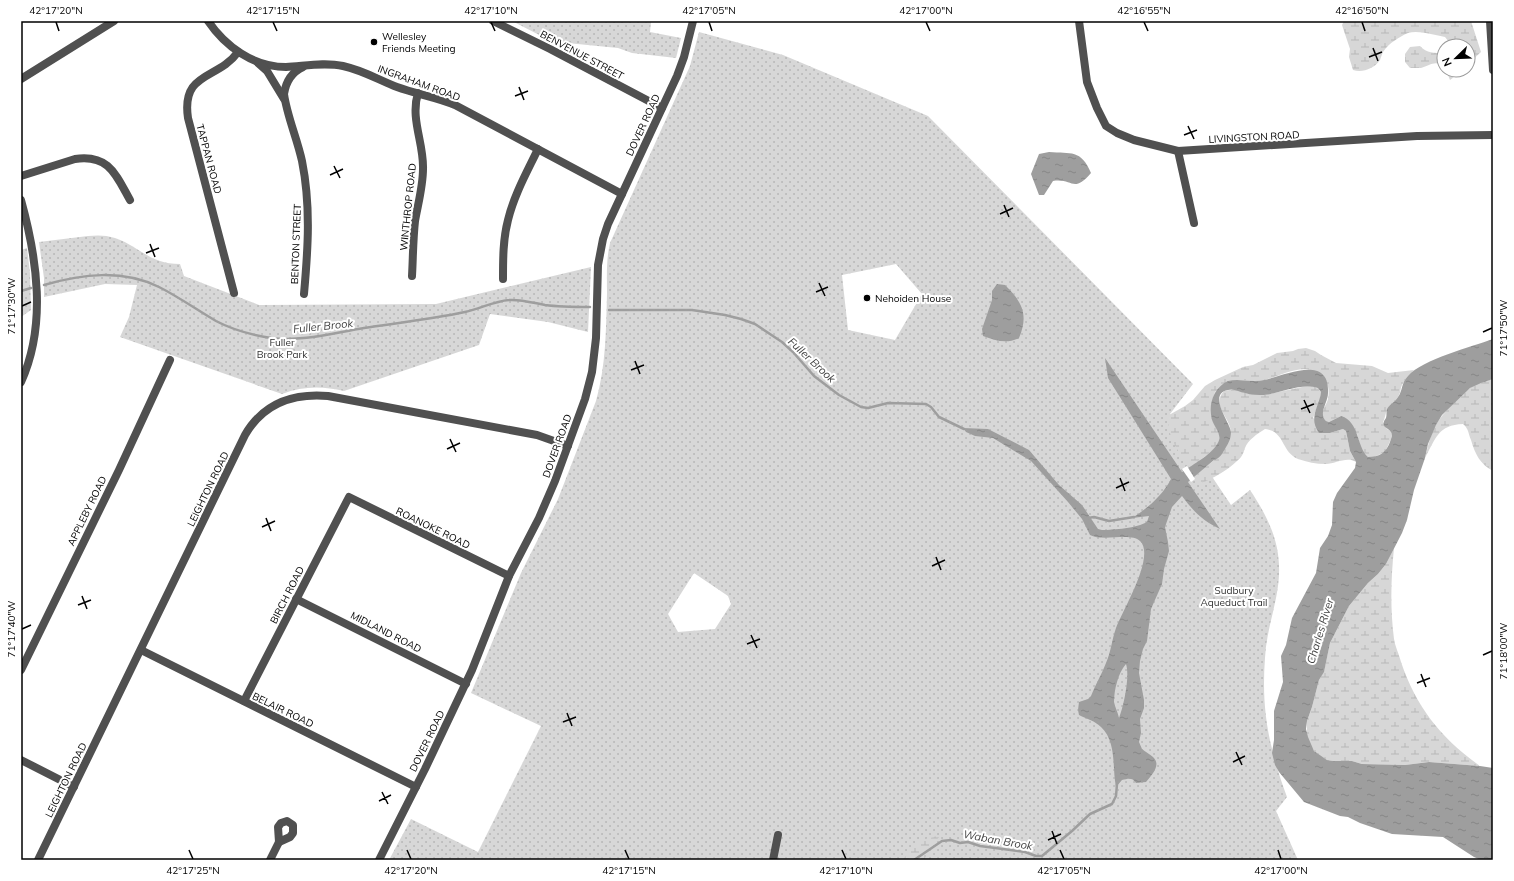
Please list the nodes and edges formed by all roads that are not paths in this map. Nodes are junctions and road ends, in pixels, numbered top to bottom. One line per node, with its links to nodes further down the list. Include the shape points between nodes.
1 (114, 21): 11 (street)
2 (208, 21): 7 (street, INGRAHAM ROAD, via 223,40)
3 (493, 21): 14 (street, BENVENUE STREET)
4 (693, 21): 14 (street, DOVER ROAD, via 679,72)
5 (1079, 21): 17 (street, LIVINGSTON ROAD, via 1087,82 1096,108 1106,126 1117,134 1134,140)
6 (1490, 21): 10 (street)
7 (238, 52): 8 (street, INGRAHAM ROAD); 25 (street, TAPPAN ROAD, via 195,84 188,94 186,105)
8 (254, 60): 9 (street, INGRAHAM ROAD, via 278,66); 13 (street, BENTON STREET, via 264,67)
9 (306, 65): 12 (street, INGRAHAM ROAD, via 346,66 396,87); 13 (street, BENTON STREET, via 294,73 287,82)
10 (1493, 70)
11 (21, 79)
12 (418, 93): 16 (street, INGRAHAM ROAD, via 455,105); 23 (street, WINTHROP ROAD, via 415,115 423,170 414,228)
13 (285, 101): 26 (street, BENTON STREET, via 299,147 308,196)
14 (662, 108): 19 (street, DOVER ROAD)
15 (1493, 135): 17 (street, LIVINGSTON ROAD, via 1417,136)
16 (538, 149): 19 (street, INGRAHAM ROAD); 24 (street, via 514,200 508,221 503,252)
17 (1178, 151): 22 (street)
18 (21, 176): 21 (street, via 75,159 97,160 114,171)
19 (622, 194): 29 (street, DOVER ROAD, via 601,247 594,364)
20 (21, 200): 28 (street, via 33,256 37,300 32,348)
21 (130, 200)
22 (1194, 223)
23 (412, 276)
24 (503, 279)
25 (234, 292)
26 (304, 294)
27 (170, 360): 34 (street, APPLEBY ROAD)
28 (21, 382)
29 (568, 446): 31 (street, DOVER ROAD, via 545,506); 33 (street, LEIGHTON ROAD, via 537,435 328,396 302,396 277,405 257,418 245,435)
30 (349, 497): 31 (street, ROANOKE ROAD); 32 (street, BIRCH ROAD)
31 (509, 576): 35 (street, DOVER ROAD)
32 (296, 599): 35 (street, MIDLAND ROAD); 36 (street, BIRCH ROAD)
33 (141, 650): 36 (street, BELAIR ROAD); 38 (street, LEIGHTON ROAD)
34 (21, 670)
35 (466, 684): 39 (street, DOVER ROAD)
36 (244, 701): 39 (street, BELAIR ROAD)
37 (21, 760): 38 (street)
38 (74, 786): 42 (street, LEIGHTON ROAD)
39 (416, 787): 44 (street, DOVER ROAD)
40 (778, 835): 45 (street)
41 (279, 842): 43 (street)
42 (38, 860)
43 (270, 860)
44 (379, 860)
45 (774, 860)

